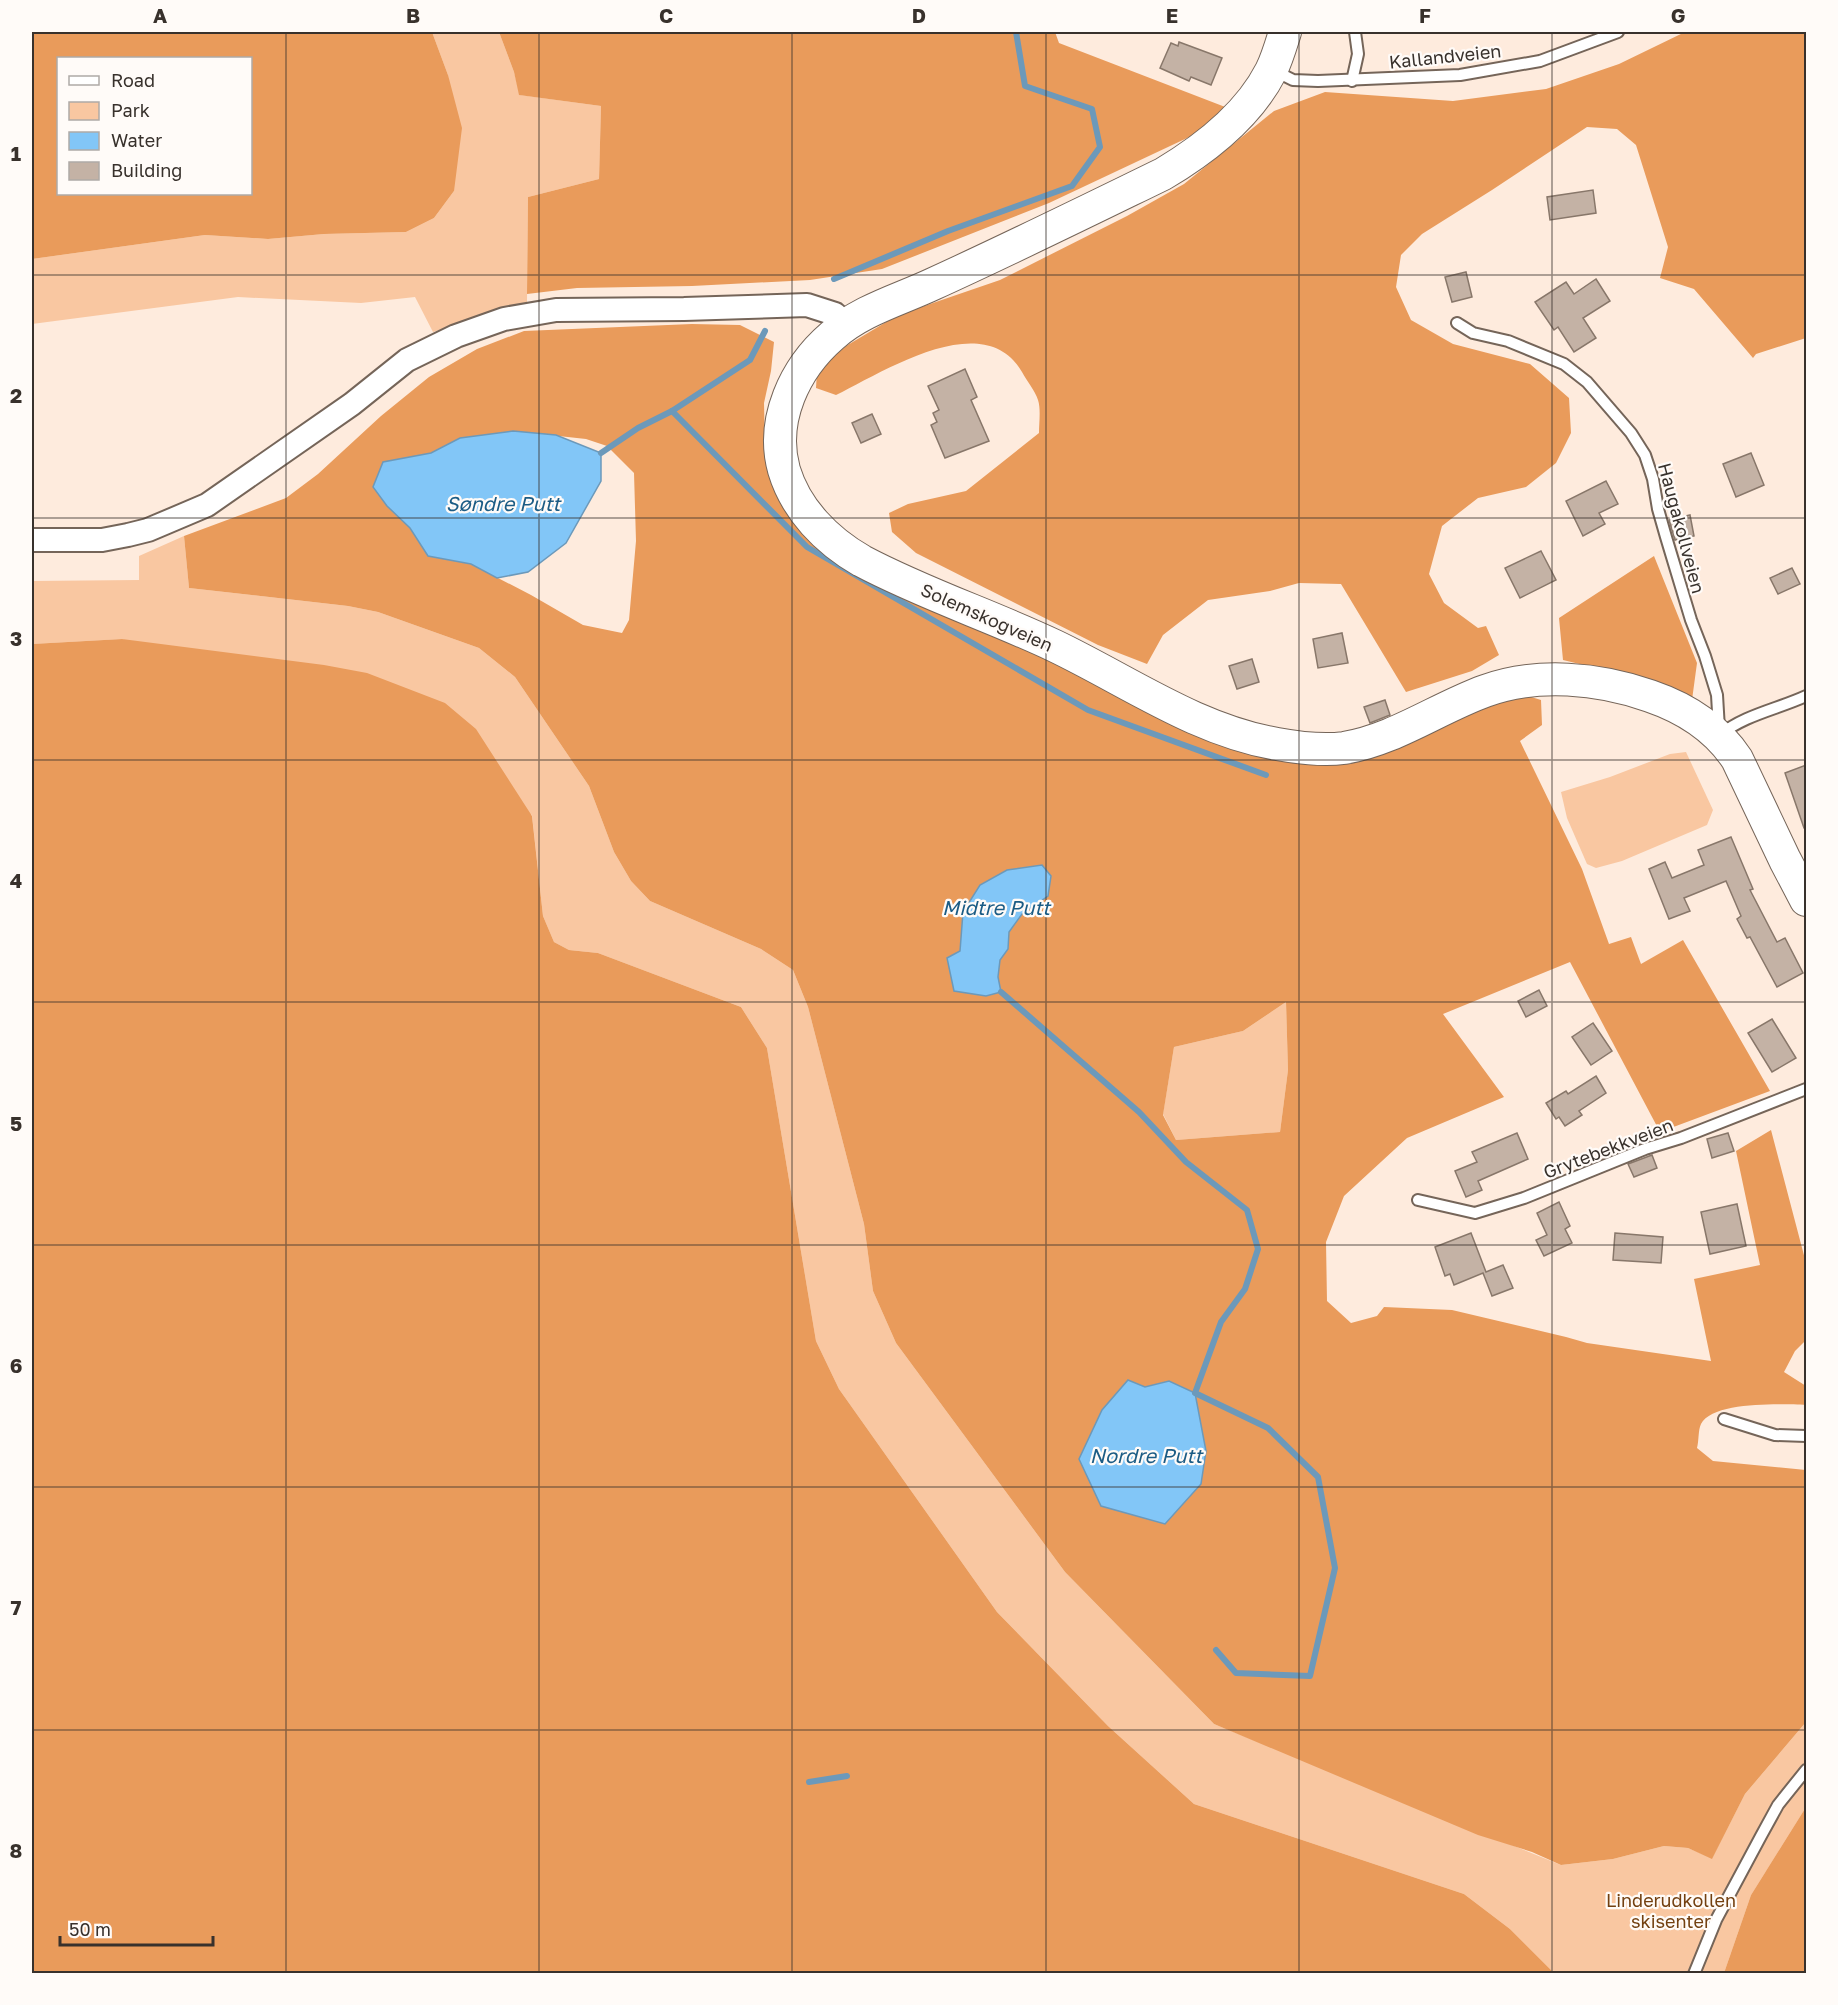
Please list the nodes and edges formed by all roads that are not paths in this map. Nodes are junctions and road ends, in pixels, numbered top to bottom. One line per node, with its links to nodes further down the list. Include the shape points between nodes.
1 (1285, 32): 4 (street, Solemskogveien)
2 (1355, 32): 5 (lane, via 1358,54)
3 (1618, 32): 5 (lane, Kallandveien, via 1540,61 1515,66 1460,75)
4 (1272, 69): 5 (lane, Kallandveien, via 1293,80); 7 (street, Solemskogveien, via 1233,121 1184,162)
5 (1352, 81)
6 (1457, 323): 10 (lane, Haugakollveien, via 1473,333 1508,341 1564,364 1587,382 1631,433 1653,479 1669,548 1717,694)
7 (846, 324): 8 (street, via 835,314 807,305 556,310 504,319 456,336 407,360 207,505 128,535 102,540); 10 (street, Solemskogveien, via 821,346 792,388 782,419 780,446 786,476 810,518 849,554 875,568 1057,647 1199,720 1276,744 1316,749 1354,746 1486,690 1557,680 1636,691 1678,707)
8 (32, 540)
9 (1806, 696): 10 (lane, via 1744,720)
10 (1719, 735): 11 (street, Solemskogveien, via 1737,759)
11 (1806, 900)
12 (1806, 1089): 13 (lane, Grytebekkveien, via 1524,1198 1475,1213)
13 (1418, 1200)
14 (1724, 1419): 15 (lane, via 1775,1435)
15 (1806, 1436)
16 (1806, 1770): 17 (lane, via 1778,1805 1716,1920)
17 (1694, 1974)

